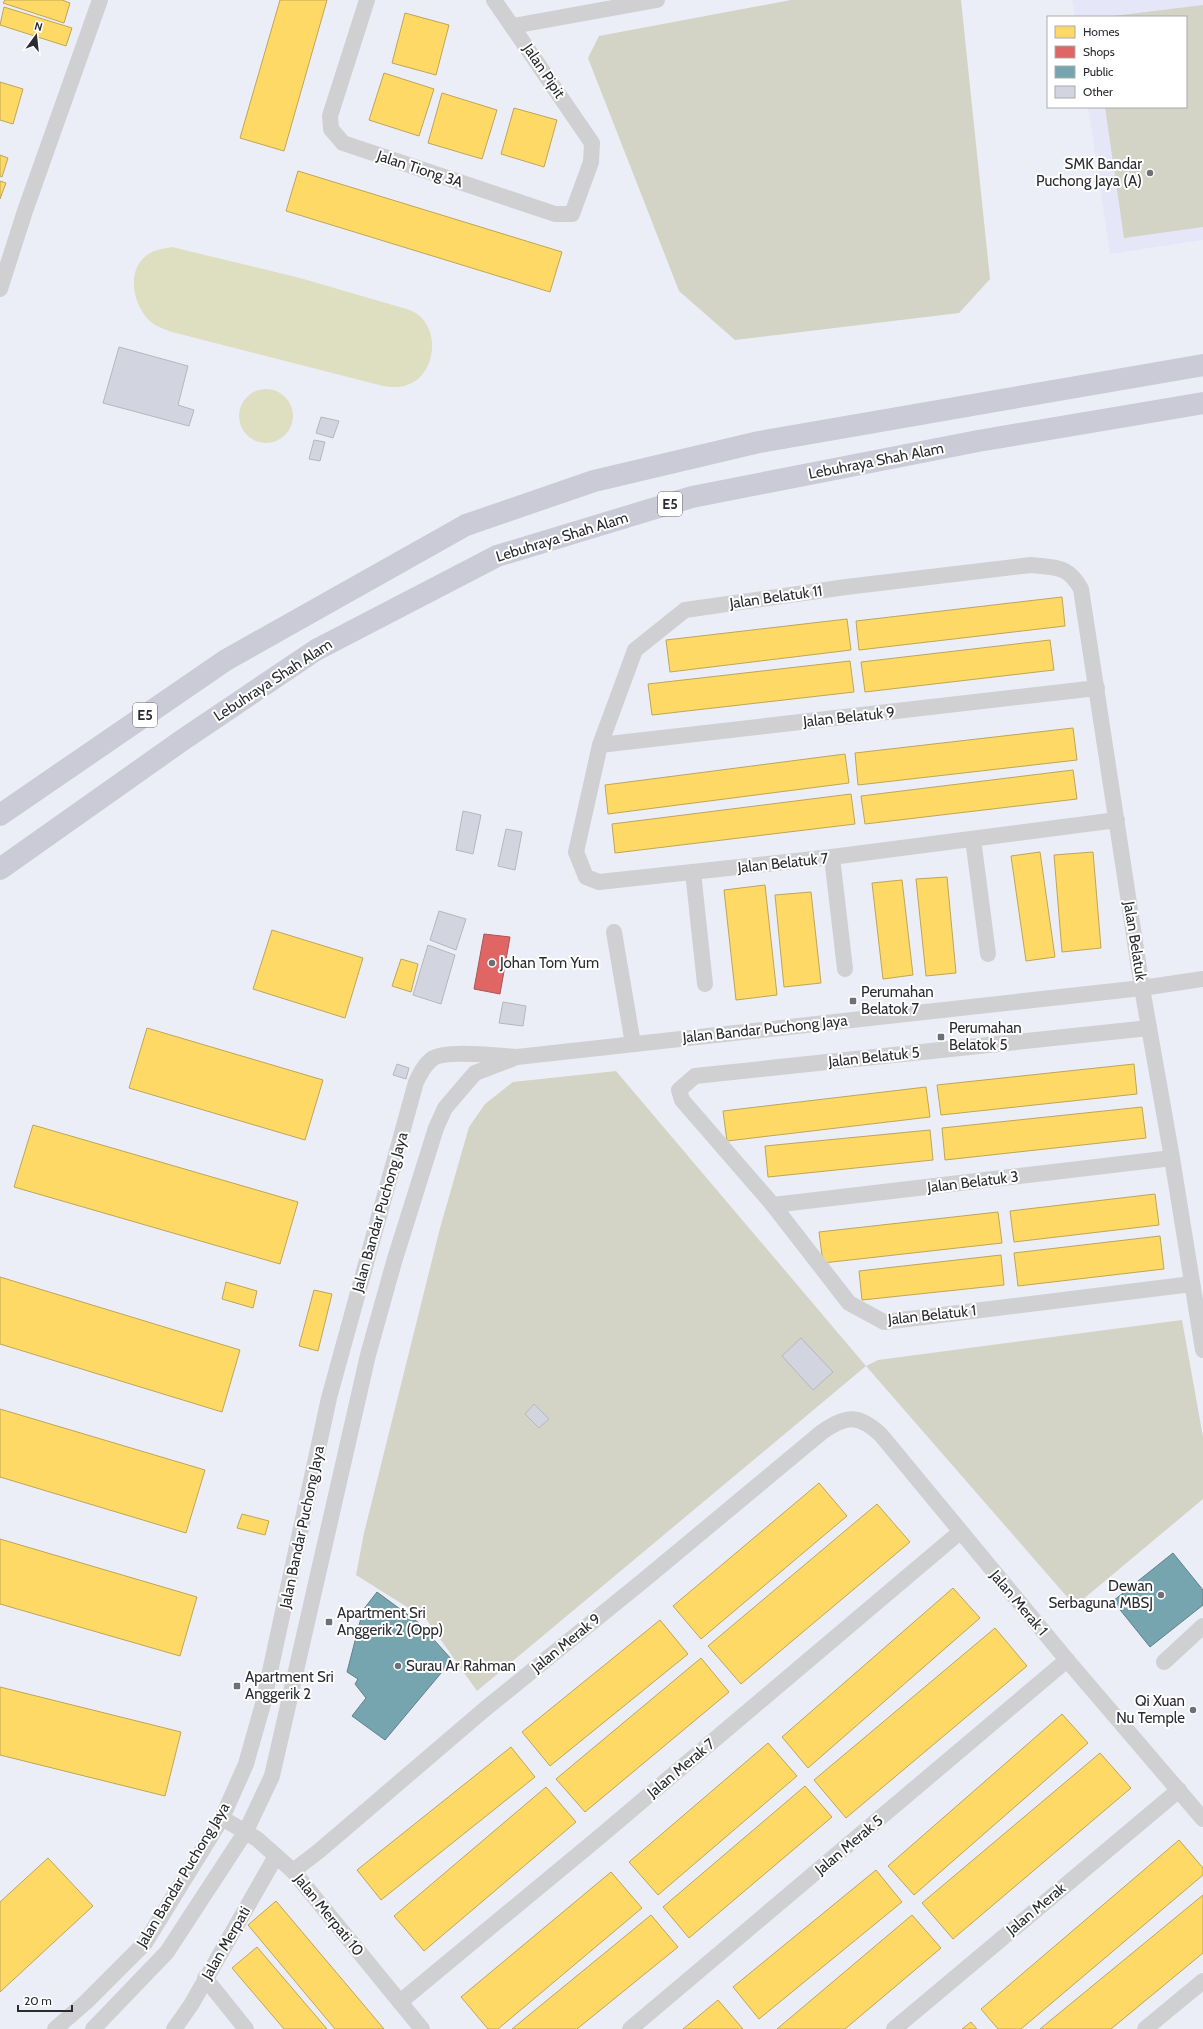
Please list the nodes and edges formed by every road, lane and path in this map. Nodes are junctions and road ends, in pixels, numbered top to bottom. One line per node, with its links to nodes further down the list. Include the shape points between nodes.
1 (100, 0): 7 (street)
2 (367, 0): 6 (street, Jalan Tiong 3A, via 330,116 331,129 343,143 555,214 572,214 591,162)
3 (494, 0): 5 (street, Jalan Pipit)
4 (656, 0): 5 (street)
5 (512, 26): 6 (street, Jalan Pipit)
6 (592, 143)
7 (0, 289)
8 (1203, 365): 13 (highway, E5, via 759,442 594,481 466,525 226,660)
9 (1203, 403): 17 (highway, Lebuhraya Shah Alam / E5, via 978,441 692,497 497,556 316,650 184,739)
10 (1031, 565): 11 (street, Jalan Belatuk, via 1062,569 1075,577 1081,589); 12 (street, Jalan Belatuk 11, via 684,610 635,650)
11 (1097, 688): 12 (street, Jalan Belatuk 9); 14 (street, Jalan Belatuk)
12 (600, 745): 18 (street, Jalan Belatuk 7, via 576,852 586,876 599,882)
13 (0, 815)
14 (1116, 820): 15 (street, Jalan Belatuk 7); 24 (street, Jalan Belatuk)
15 (973, 839): 16 (street, Jalan Belatuk 7); 20 (street)
16 (832, 857): 18 (street, Jalan Belatuk 7); 21 (street)
17 (0, 870)
18 (693, 872): 23 (street)
19 (614, 932): 26 (street)
20 (988, 954)
21 (846, 969)
22 (1203, 979): 24 (street, Jalan Bandar Puchong Jaya)
23 (705, 984)
24 (1142, 988): 25 (street, Jalan Belatuk); 26 (street, Jalan Bandar Puchong Jaya)
25 (1149, 1028): 28 (street, Jalan Belatuk 5); 29 (street, Jalan Belatuk)
26 (633, 1044): 27 (street, Jalan Bandar Puchong Jaya)
27 (517, 1057): 39 (street, Jalan Bandar Puchong Jaya, via 444,1054 432,1059 423,1068 416,1082 329,1398 263,1704 246,1764); 41 (street, Jalan Bandar Puchong Jaya, via 475,1073 445,1108 436,1128 368,1355 272,1776)
28 (695, 1076): 30 (street, Jalan Belatuk 1, via 680,1090 682,1100)
29 (1172, 1158): 30 (street, Jalan Belatuk 3); 31 (street, Jalan Belatuk)
30 (773, 1205): 31 (street, Jalan Belatuk 1, via 849,1303 884,1322)
31 (1192, 1284): 32 (street, Jalan Belatuk)
32 (1203, 1350)
33 (822, 1432): 34 (street, Jalan Merak 1, via 845,1419 858,1420 870,1425); 43 (street, Jalan Merak 9, via 650,1576 485,1709)
34 (960, 1532): 36 (street, Jalan Merak 1); 46 (street, Jalan Merak 7)
35 (1203, 1626): 37 (street)
36 (1067, 1660): 38 (street, Jalan Merak 1); 52 (street, Jalan Merak 5)
37 (1164, 1662)
38 (1179, 1790): 40 (street, Jalan Merak 1); 53 (street, Jalan Merak)
39 (222, 1818): 41 (street, Jalan Merpati 10); 47 (street, Jalan Bandar Puchong Jaya, via 145,1943)
40 (1203, 1819)
41 (246, 1831): 42 (street, Jalan Merpati 10); 48 (street, Jalan Bandar Puchong Jaya, via 167,1952)
42 (276, 1856): 43 (street, Jalan Merpati 10); 44 (street, Jalan Merpati)
43 (293, 1871): 46 (street, Jalan Merpati 10)
44 (205, 1978): 49 (street, Jalan Merpati, via 191,2005); 50 (street)
45 (1203, 1981): 54 (street)
46 (400, 2002): 51 (street, Jalan Merpati 10)
47 (55, 2029)
48 (93, 2029)
49 (174, 2029)
50 (246, 2029)
51 (422, 2029)
52 (630, 2029)
53 (894, 2029)
54 (1145, 2029)

